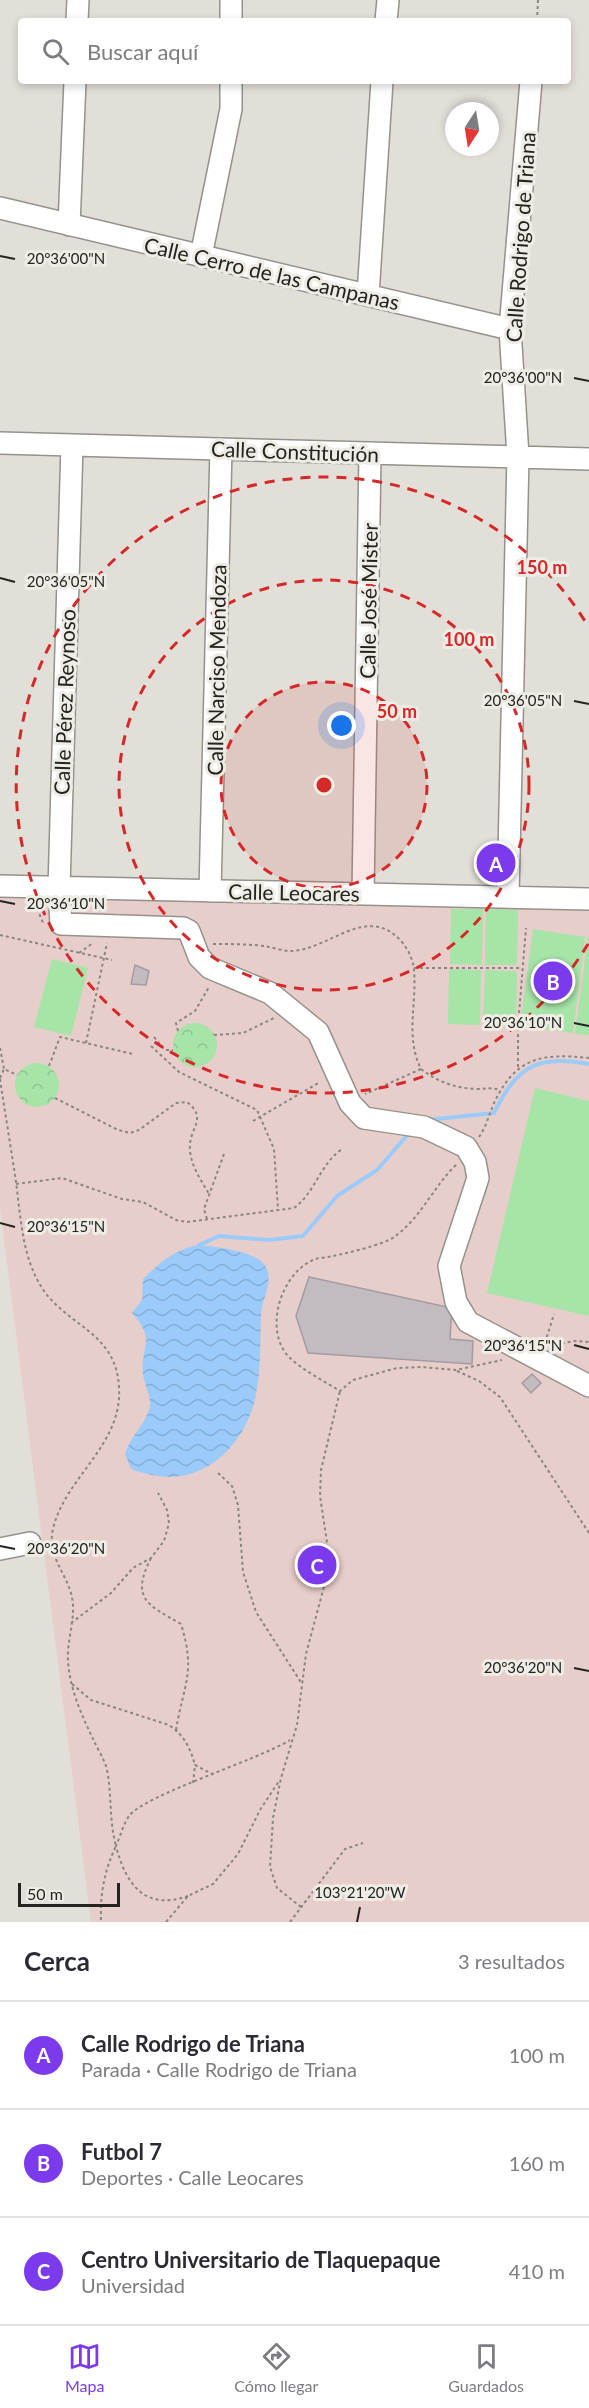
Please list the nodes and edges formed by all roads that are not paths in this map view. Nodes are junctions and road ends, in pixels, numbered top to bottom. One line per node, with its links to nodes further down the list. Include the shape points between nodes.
1 (78, 0): 4 (street)
2 (231, 0): 5 (street)
3 (388, 0): 6 (street)
4 (77, 18)
5 (231, 18)
6 (386, 18)
7 (75, 84): 12 (street)
8 (231, 84): 13 (street, via 231,109)
9 (382, 84): 14 (street)
10 (531, 84): 15 (street, Calle Rodrigo de Triana)
11 (0, 208): 12 (street, Calle Cerro de las Campanas)
12 (69, 225): 13 (street, Calle Cerro de las Campanas)
13 (201, 256): 14 (street, Calle Cerro de las Campanas)
14 (368, 295): 15 (street, Calle Cerro de las Campanas)
15 (510, 329): 20 (street, Calle Rodrigo de Triana)
16 (0, 443): 17 (street, Calle Constitución)
17 (72, 445): 18 (street, Calle Constitución); 23 (street, Calle Pérez Reynoso)
18 (221, 449): 19 (street, Calle Constitución); 24 (street, Calle Narciso Mendoza)
19 (370, 453): 20 (street, Calle Constitución); 25 (street, Calle José Mister)
20 (518, 456): 21 (street, Calle Constitución); 26 (street, Calle Rodrigo de Triana)
21 (589, 459)
22 (0, 886): 23 (street, Calle Leocares)
23 (59, 888): 24 (street, Calle Leocares); 28 (street, Calle Pérez Reynoso, via 61,924 189,931 199,957 215,970 270,993 318,1032 350,1101 364,1118 415,1125 466,1147 478,1178 449,1266 456,1302 468,1322)
24 (210, 891): 25 (street, Calle Leocares)
25 (363, 894): 26 (street, Calle Leocares)
26 (508, 897): 27 (street, Calle Leocares)
27 (589, 898)
28 (589, 1386)
29 (30, 1543): 30 (street)
30 (0, 1549)

